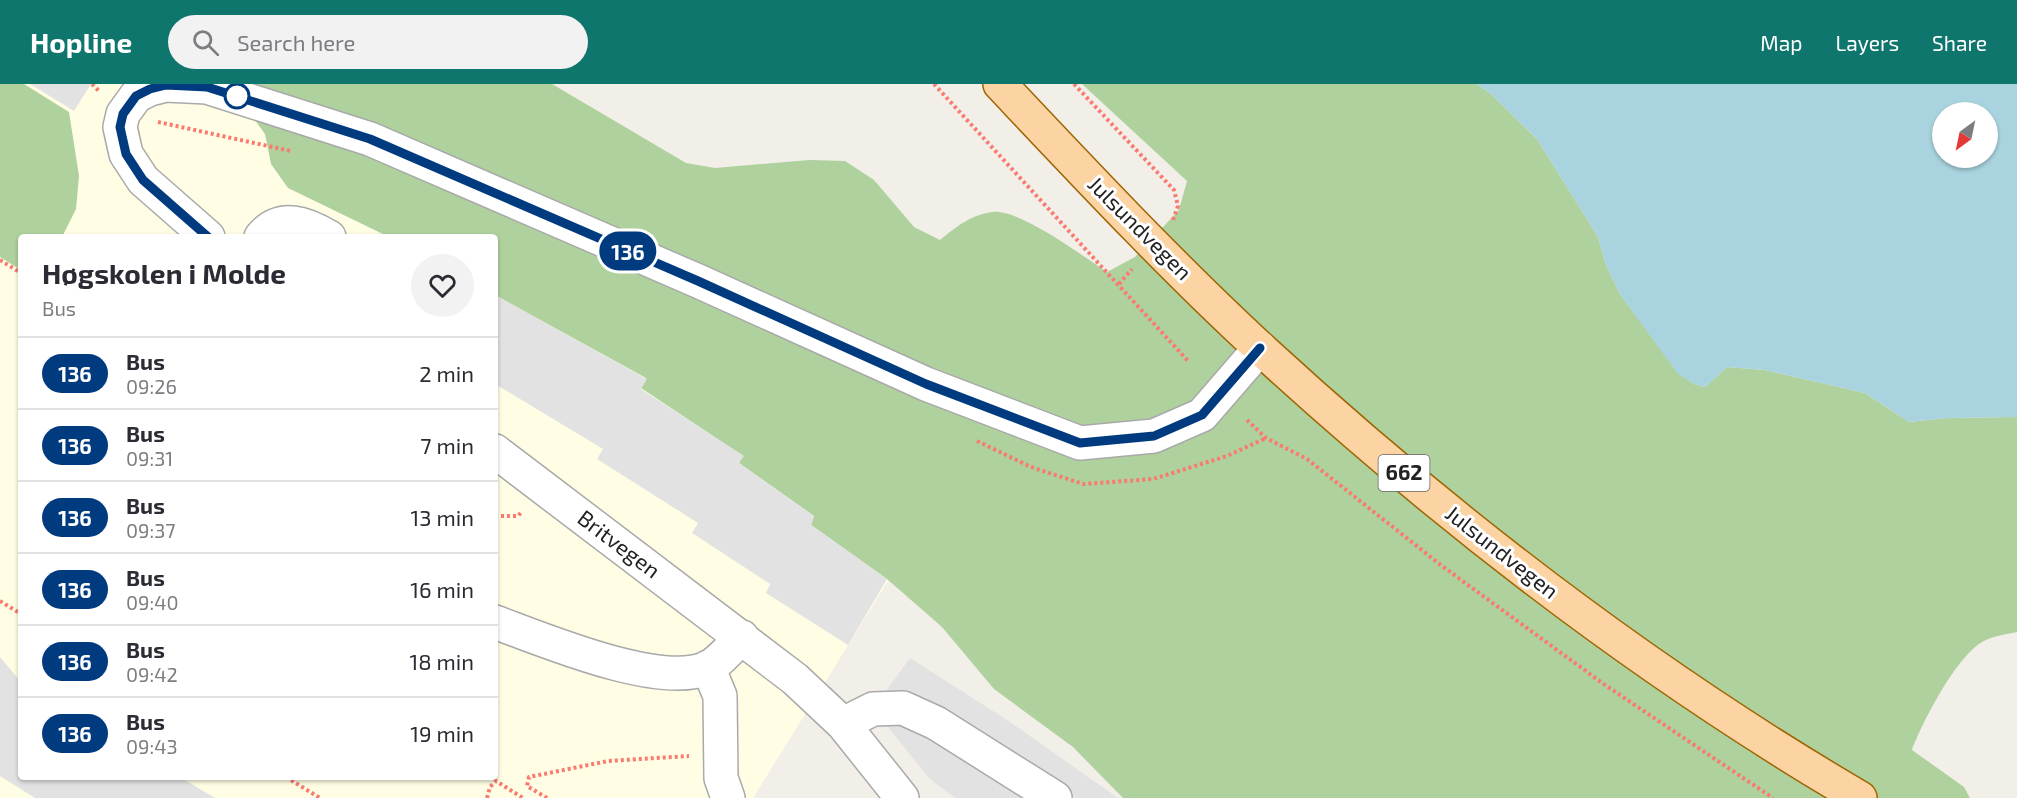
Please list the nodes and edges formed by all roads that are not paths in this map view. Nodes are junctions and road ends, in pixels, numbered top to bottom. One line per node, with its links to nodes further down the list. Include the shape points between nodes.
1 (1000, 84): 5 (main road, Julsundvegen / 662)
2 (205, 234): 5 (street, via 143,180 126,154 120,127 123,114 136,96 150,89 166,85 207,87 370,139 926,384 1080,443 1154,436 1202,415)
3 (263, 234): 4 (street, via 284,223 307,224)
4 (324, 234)
5 (1260, 348): 14 (main road, Julsundvegen / 662, via 1433,498 1523,570 1711,704)
6 (498, 453): 8 (street, Britvegen)
7 (498, 623): 9 (street, via 624,665 674,675)
8 (742, 637): 9 (street); 10 (street, Britvegen)
9 (708, 668): 11 (street, via 720,696 721,778)
10 (843, 724): 12 (street, Britvegen); 13 (street, via 873,709 903,708 936,723)
11 (728, 798)
12 (902, 798)
13 (1055, 798)
14 (1860, 798)

